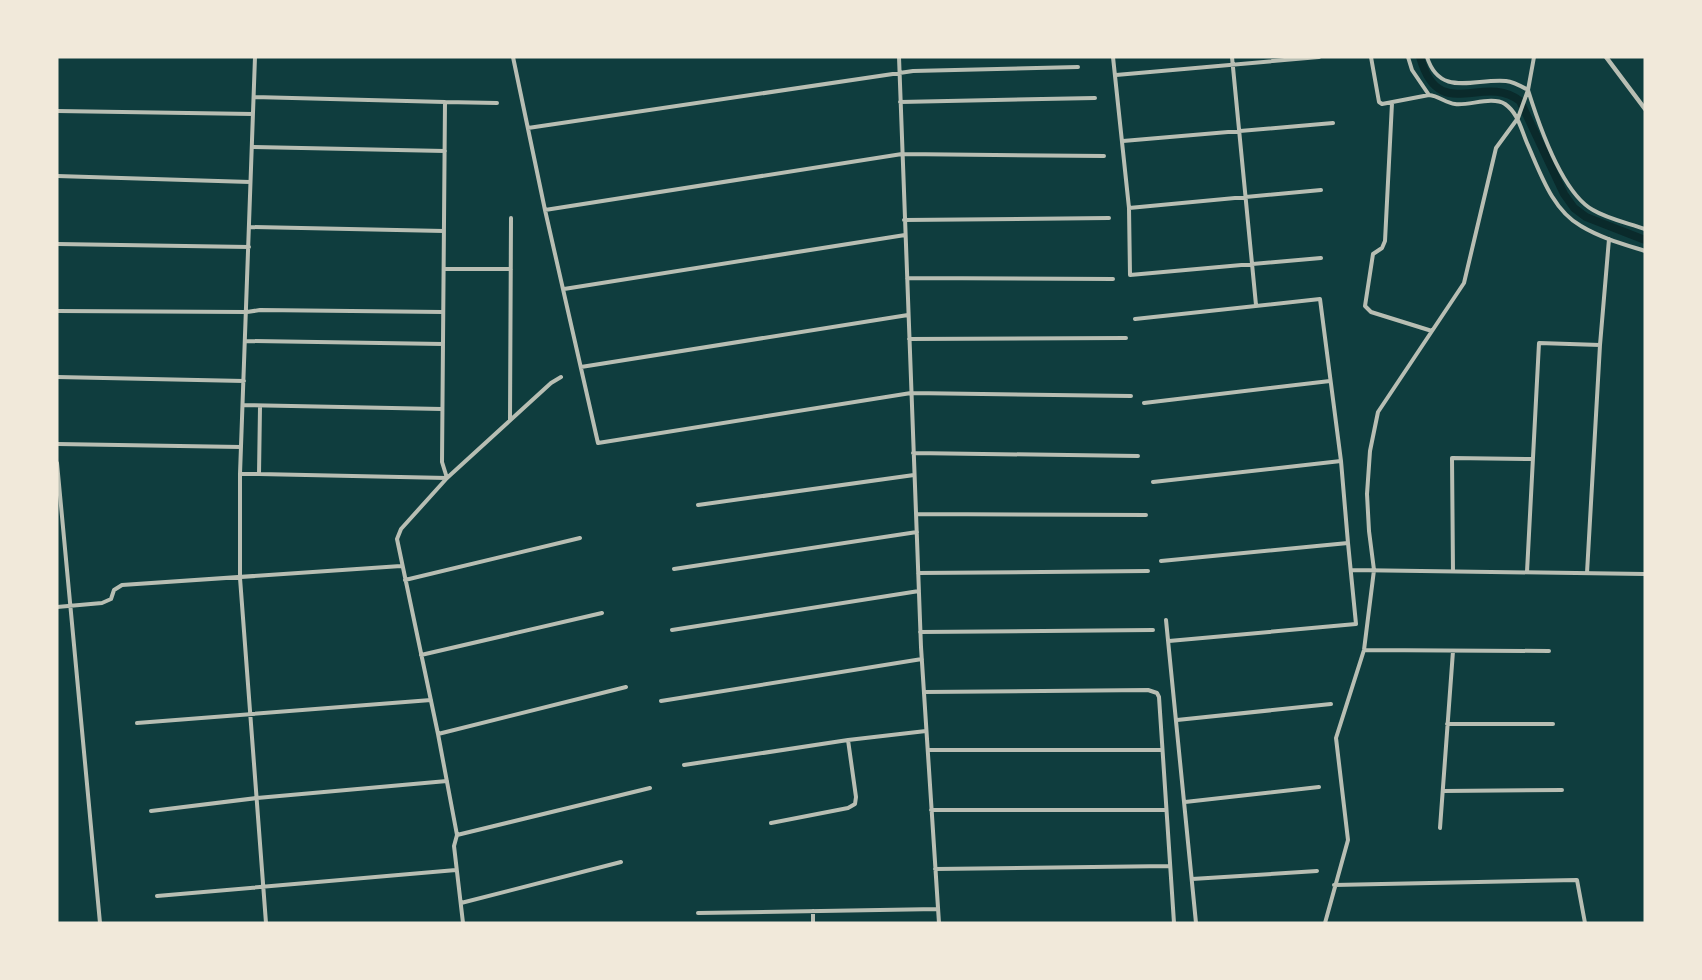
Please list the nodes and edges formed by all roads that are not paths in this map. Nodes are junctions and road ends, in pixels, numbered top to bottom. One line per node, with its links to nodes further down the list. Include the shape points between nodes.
1 (255, 57): 18 (street)
2 (513, 57): 29 (street)
3 (899, 57): 14 (street)
4 (1113, 57): 15 (street)
5 (1232, 57): 12 (street)
6 (1319, 57): 12 (street)
7 (1371, 57): 23 (street, via 1379,102)
8 (1408, 57): 17 (street)
9 (1427, 57): 16 (street, via 1440,78 1452,84 1505,81)
10 (1534, 57): 16 (street)
11 (1606, 57): 24 (street)
12 (1233, 65): 15 (street); 30 (street)
13 (1078, 67): 14 (street)
14 (900, 73): 21 (street); 29 (street)
15 (1116, 75): 31 (street)
16 (1528, 90): 27 (street); 46 (street, via 1566,184 1593,210)
17 (1429, 95): 23 (street); 27 (street, via 1455,104 1504,104)
18 (254, 97): 20 (street); 26 (street)
19 (1095, 98): 21 (street)
20 (445, 102): 22 (street); 33 (street)
21 (900, 102): 34 (street)
22 (497, 103)
23 (1392, 103): 66 (street, via 1385,242 1372,254 1365,306 1371,312)
24 (1645, 109)
25 (57, 111): 26 (street)
26 (253, 114): 32 (street)
27 (1518, 118): 49 (street, via 1546,186 1563,211 1579,225); 66 (street, via 1496,148 1464,283)
28 (1333, 123): 30 (street)
29 (528, 128): 41 (street)
30 (1238, 130): 31 (street); 39 (street)
31 (1123, 141): 40 (street)
32 (252, 147): 33 (street); 37 (street)
33 (445, 151): 47 (street)
34 (902, 154): 35 (street); 41 (street); 44 (street)
35 (1104, 156)
36 (57, 176): 37 (street)
37 (250, 182): 45 (street)
38 (1322, 190): 39 (street)
39 (1245, 198): 40 (street); 54 (street)
40 (1129, 208): 54 (street, via 1130,274)
41 (545, 210): 59 (street)
42 (511, 218): 56 (street)
43 (1109, 218): 44 (street)
44 (904, 220): 48 (street)
45 (249, 227): 47 (street); 51 (street)
46 (1645, 229)
47 (444, 231): 55 (street)
48 (905, 236): 57 (street); 59 (street)
49 (1609, 239): 52 (street); 71 (street)
50 (57, 244): 51 (street)
51 (249, 246): 62 (street)
52 (1645, 251)
53 (1321, 258): 54 (street)
54 (1251, 264): 60 (street)
55 (444, 269): 56 (street); 63 (street)
56 (511, 269): 83 (street)
57 (906, 278): 58 (street); 64 (street)
58 (1113, 279)
59 (564, 289): 72 (street)
60 (1256, 305): 65 (street); 76 (street, via 1320,299)
61 (57, 311): 62 (street)
62 (247, 312): 63 (street); 69 (street)
63 (443, 312): 70 (street)
64 (908, 315): 68 (street); 72 (street)
65 (1135, 319)
66 (1432, 331): 106 (street, via 1378,412 1367,494)
67 (1126, 338): 68 (street)
68 (909, 339): 77 (street)
69 (246, 341): 70 (street); 75 (street)
70 (443, 344): 82 (street)
71 (1600, 345): 88 (street, via 1539,342); 111 (street)
72 (581, 367): 77 (street, via 598,443)
73 (57, 377): 75 (street)
74 (561, 377): 83 (street)
75 (244, 381): 80 (street)
76 (1330, 381): 79 (street); 89 (street)
77 (911, 393): 78 (street); 86 (street)
78 (1131, 396)
79 (1144, 402)
80 (243, 405): 81 (street); 85 (street)
81 (260, 407): 82 (street); 92 (street)
82 (442, 409): 94 (street, via 442,462)
83 (510, 421): 94 (street)
84 (57, 444): 85 (street)
85 (241, 447): 91 (street)
86 (913, 453): 87 (street); 93 (street)
87 (1138, 456)
88 (1531, 459): 107 (street, via 1452,458); 109 (street)
89 (1341, 461): 95 (street); 101 (street)
90 (57, 463): 116 (street)
91 (240, 474): 92 (street); 113 (street)
92 (259, 474): 94 (street)
93 (914, 475): 96 (street); 97 (street)
94 (447, 478): 103 (street, via 401,529 396,539)
95 (1153, 482)
96 (698, 505)
97 (916, 514): 98 (street); 99 (street)
98 (1146, 514)
99 (916, 532): 104 (street); 110 (street)
100 (580, 538): 114 (street)
101 (1348, 543): 102 (street); 105 (street)
102 (1161, 561)
103 (401, 566): 113 (street); 114 (street)
104 (674, 569)
105 (1351, 570): 106 (street); 123 (street, via 1356,624)
106 (1374, 570): 107 (street); 124 (street)
107 (1453, 571): 109 (street)
108 (1148, 572): 110 (street)
109 (1527, 572): 111 (street)
110 (918, 573): 115 (street)
111 (1587, 573): 112 (street)
112 (1645, 574)
113 (240, 578): 116 (street, via 122,585 114,590 111,599 102,603); 134 (street)
114 (405, 580): 127 (street)
115 (919, 591): 120 (street); 122 (street)
116 (69, 605): 117 (street); 171 (street)
117 (57, 607)
118 (602, 613): 127 (street)
119 (1166, 620): 123 (street)
120 (672, 630)
121 (1153, 630): 122 (street)
122 (920, 632): 128 (street)
123 (1168, 641): 135 (street)
124 (1364, 650): 125 (street); 164 (street, via 1336,738 1348,840)
125 (1453, 651): 126 (street); 137 (street)
126 (1549, 651)
127 (421, 655): 131 (street)
128 (922, 658): 130 (street); 132 (street)
129 (626, 687): 140 (street)
130 (924, 692): 139 (street); 143 (street, via 1148,690 1159,697)
131 (431, 700): 134 (street); 140 (street)
132 (661, 701)
133 (1331, 704): 135 (street)
134 (249, 713): 136 (street); 150 (street)
135 (1177, 720): 151 (street)
136 (137, 723)
137 (1447, 724): 138 (street); 149 (street)
138 (1553, 724)
139 (926, 731): 141 (street); 142 (street)
140 (438, 734): 145 (street)
141 (848, 740): 144 (street); 155 (street, via 855,804)
142 (927, 750): 143 (street); 152 (street)
143 (1162, 750): 153 (street)
144 (684, 765)
145 (447, 782): 150 (street); 157 (street)
146 (1319, 787): 151 (street)
147 (650, 788): 157 (street)
148 (1562, 790): 149 (street)
149 (1443, 791): 156 (street)
150 (257, 798): 154 (street); 165 (street)
151 (1185, 802): 163 (street)
152 (931, 810): 153 (street); 160 (street)
153 (1166, 810): 159 (street)
154 (151, 811)
155 (771, 823)
156 (1440, 828)
157 (457, 835): 161 (street)
158 (621, 862): 167 (street)
159 (1169, 866): 160 (street); 176 (street)
160 (935, 869): 168 (street)
161 (456, 870): 165 (street); 167 (street)
162 (1317, 871): 163 (street)
163 (1192, 879): 177 (street)
164 (1334, 885): 178 (street); 179 (street, via 1577,880)
165 (263, 886): 166 (street); 172 (street)
166 (157, 896)
167 (461, 903): 173 (street)
168 (938, 909): 169 (street); 175 (street)
169 (813, 911): 170 (street); 174 (street)
170 (698, 913)
171 (100, 923)
172 (266, 923)
173 (463, 923)
174 (813, 923)
175 (939, 923)
176 (1174, 923)
177 (1196, 923)
178 (1325, 923)
179 (1585, 923)

